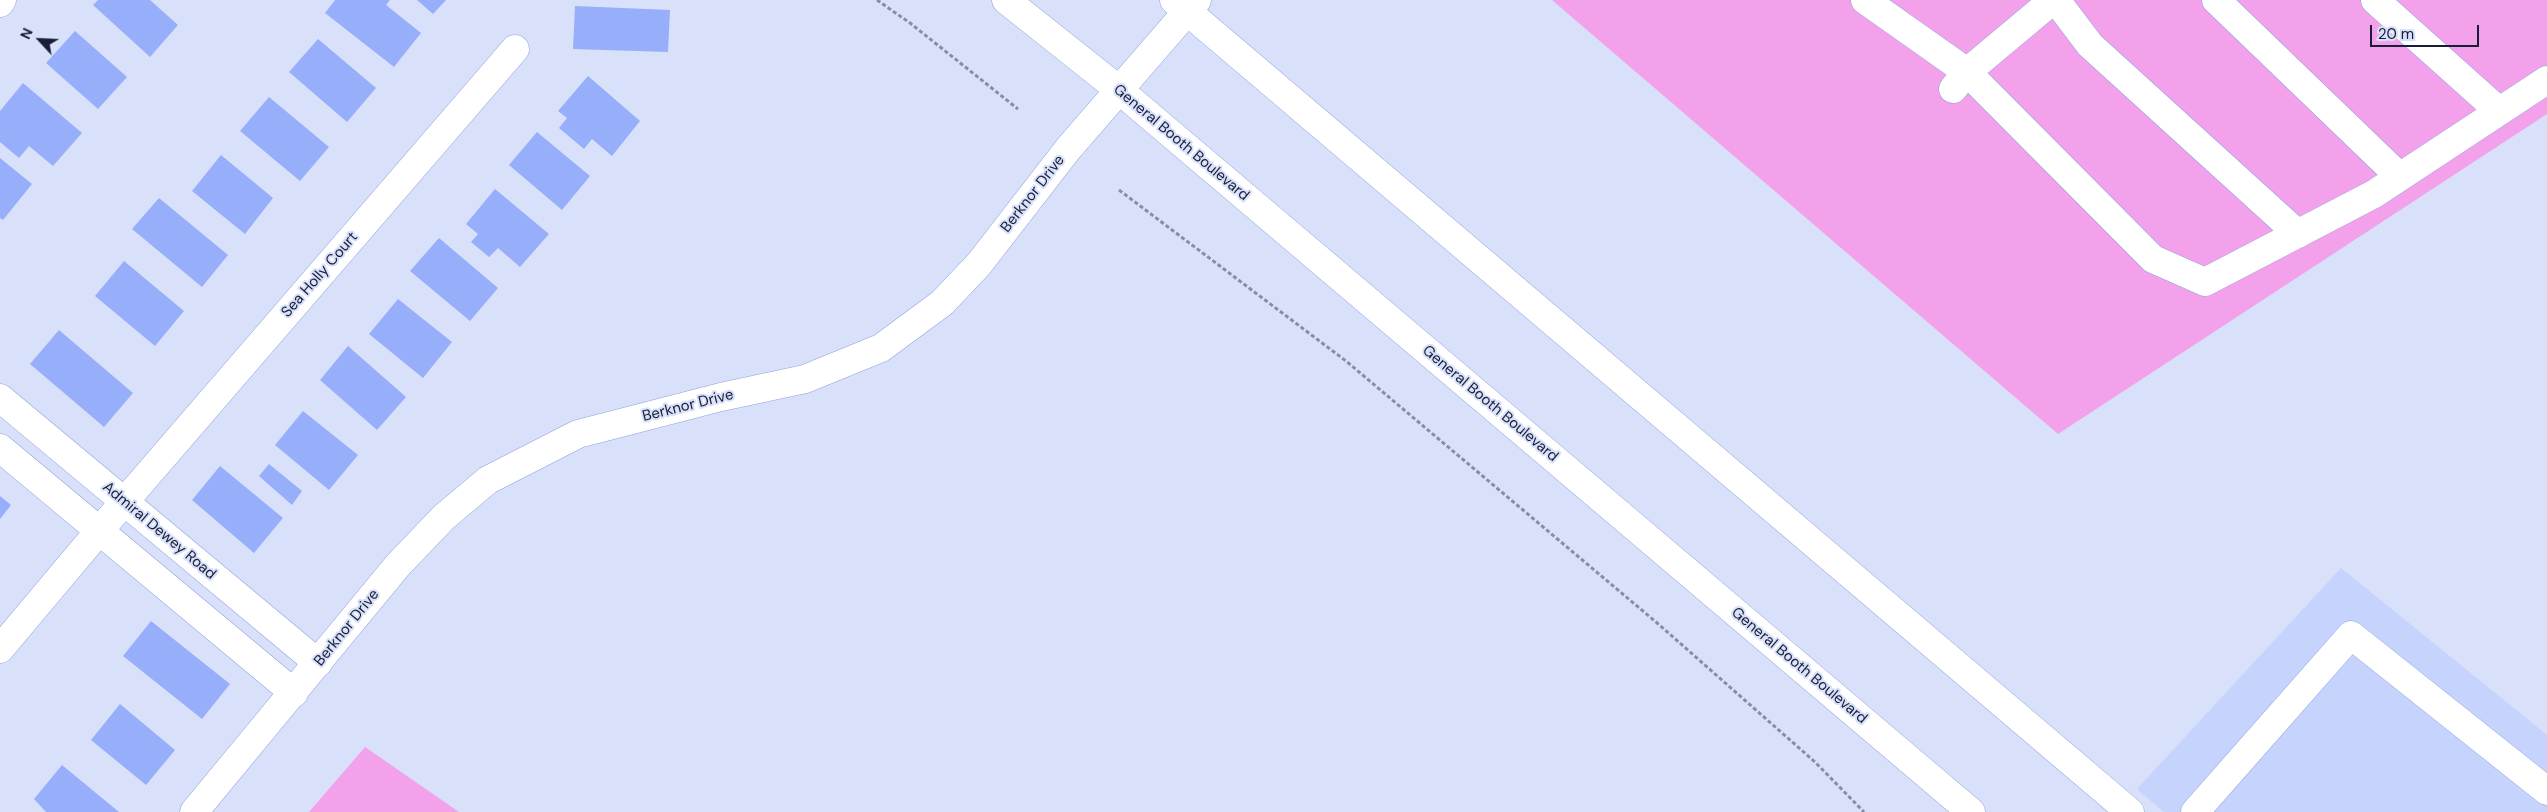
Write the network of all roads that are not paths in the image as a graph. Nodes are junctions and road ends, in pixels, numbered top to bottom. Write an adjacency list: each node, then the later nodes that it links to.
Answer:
1 (2, 0): 7 (main road)
2 (1006, 0): 12 (main road, General Booth Boulevard)
3 (1865, 0): 10 (main road)
4 (2055, 0): 10 (main road); 15 (main road)
5 (2216, 0): 14 (main road)
6 (2376, 0): 13 (main road)
7 (0, 3)
8 (1186, 4): 12 (main road, Berknor Drive); 26 (main road)
9 (515, 49): 18 (main road, Sea Holly Court)
10 (1960, 80): 15 (main road)
11 (2547, 80): 13 (main road)
12 (1118, 89): 21 (main road, Berknor Drive); 25 (main road, General Booth Boulevard)
13 (2499, 112): 14 (main road)
14 (2400, 177): 15 (main road)
15 (2298, 234)
16 (0, 398): 18 (main road, Admiral Dewey Road)
17 (0, 448): 19 (main road)
18 (124, 502): 19 (main road, Sea Holly Court); 21 (main road, Admiral Dewey Road)
19 (100, 530): 20 (main road, Sea Holly Court); 22 (main road)
20 (0, 649)
21 (318, 663): 22 (main road, Berknor Drive)
22 (294, 692): 24 (main road, Berknor Drive)
23 (2547, 790): 27 (main road)
24 (194, 812)
25 (1971, 812)
26 (2130, 812)
27 (2195, 812)

